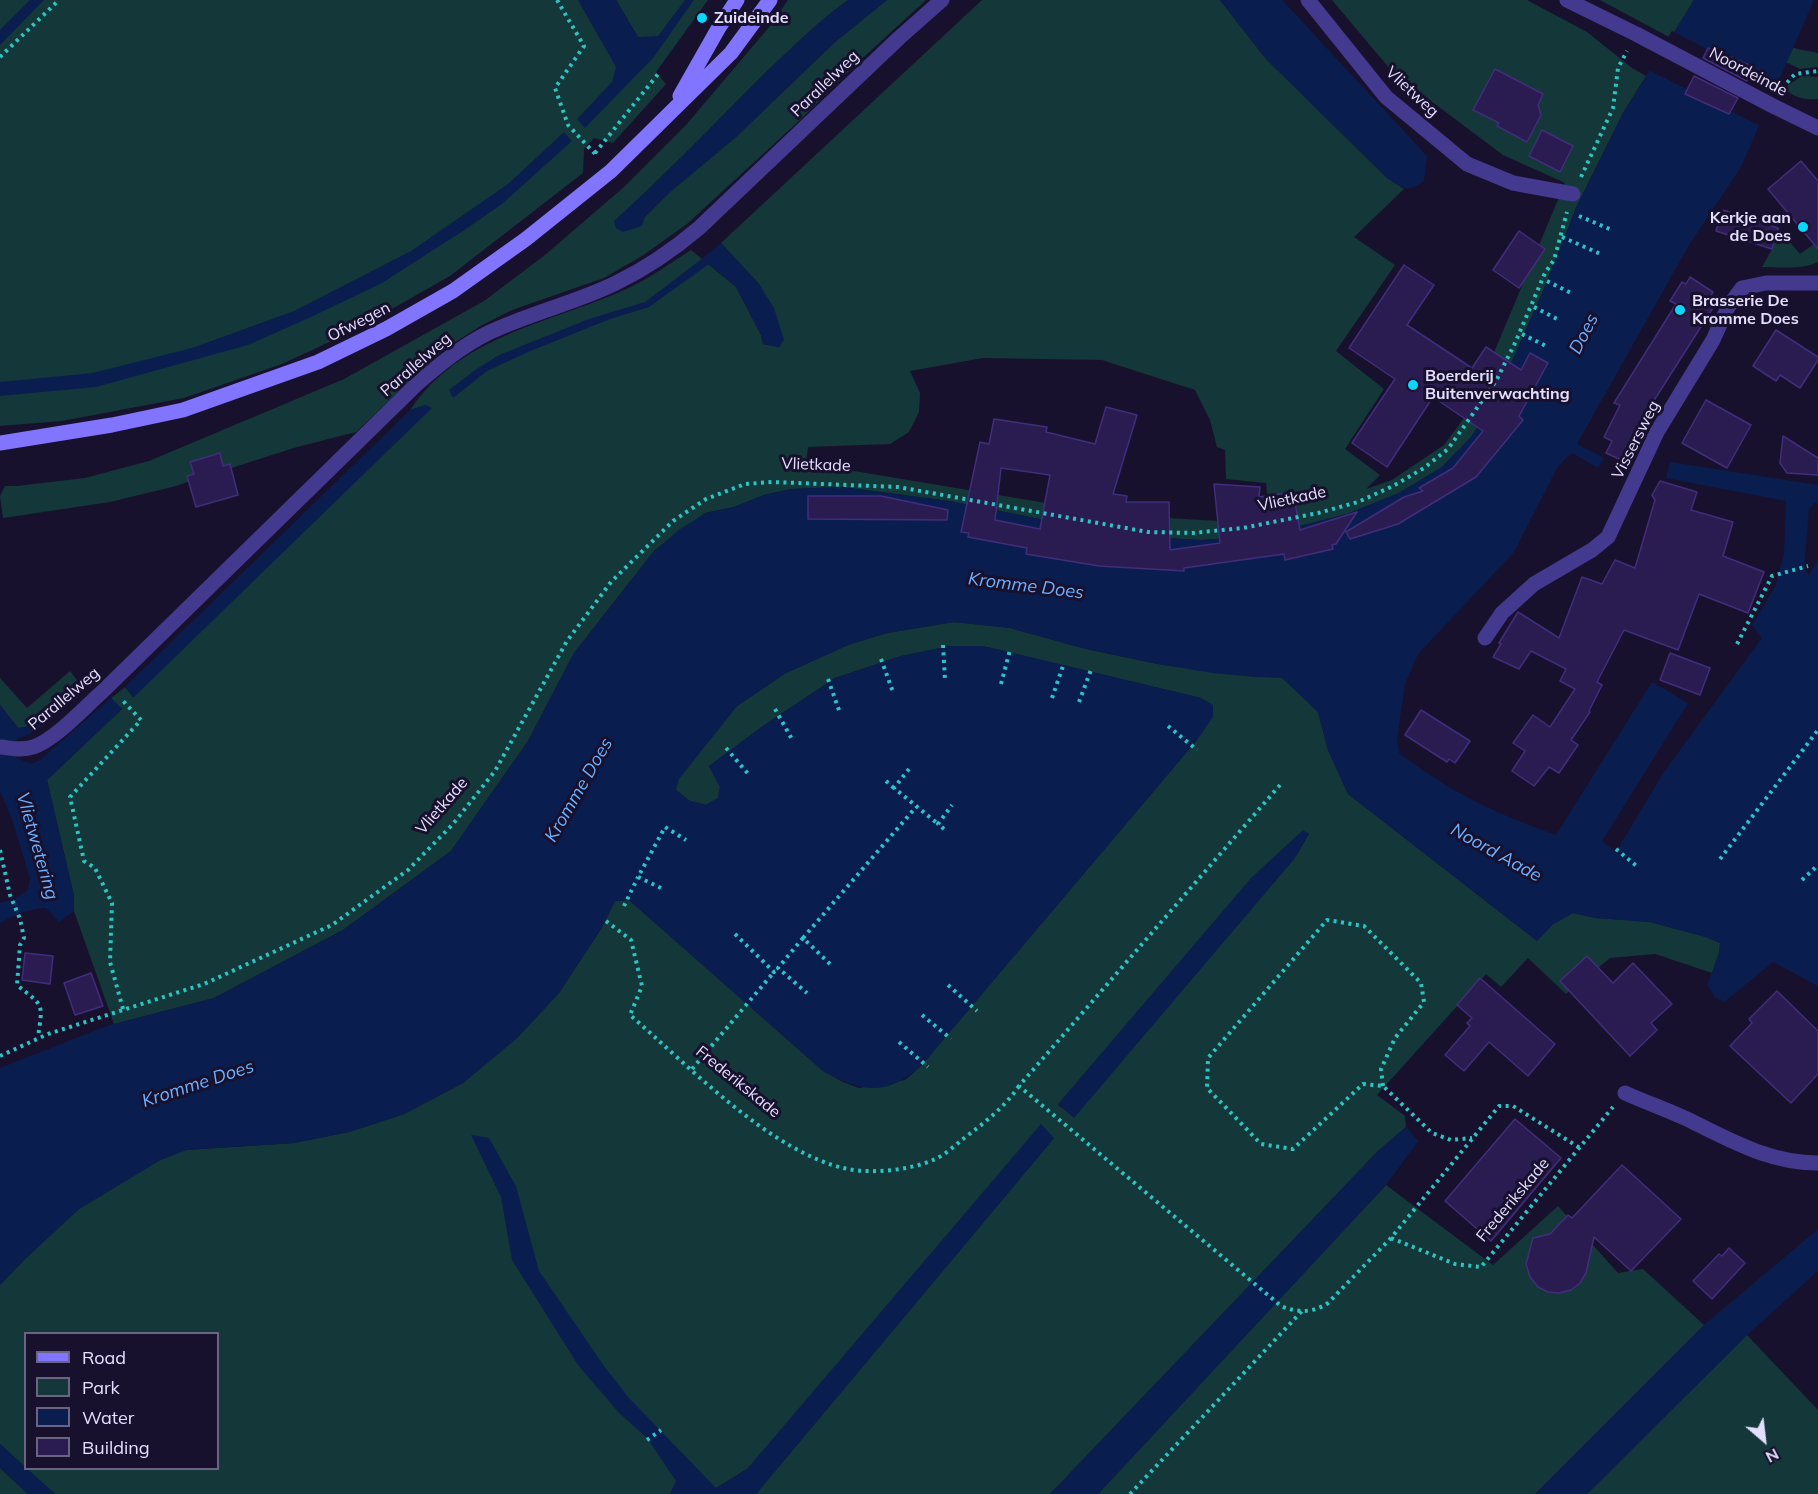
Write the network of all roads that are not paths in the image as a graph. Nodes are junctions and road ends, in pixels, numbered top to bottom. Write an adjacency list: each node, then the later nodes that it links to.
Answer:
1 (737, 0): 6 (main road, Ofwegen)
2 (770, 0): 6 (main road, Ofwegen)
3 (942, 0): 12 (street, Parallelweg)
4 (1308, 0): 8 (street, Vlietweg)
5 (1567, 0): 7 (street, Noordeinde)
6 (672, 109): 10 (main road, Ofwegen)
7 (1818, 128)
8 (1573, 194)
9 (1818, 283): 11 (street, Vissersweg)
10 (0, 442)
11 (1485, 638)
12 (0, 747)
13 (1625, 1093): 14 (street)
14 (1818, 1163)

